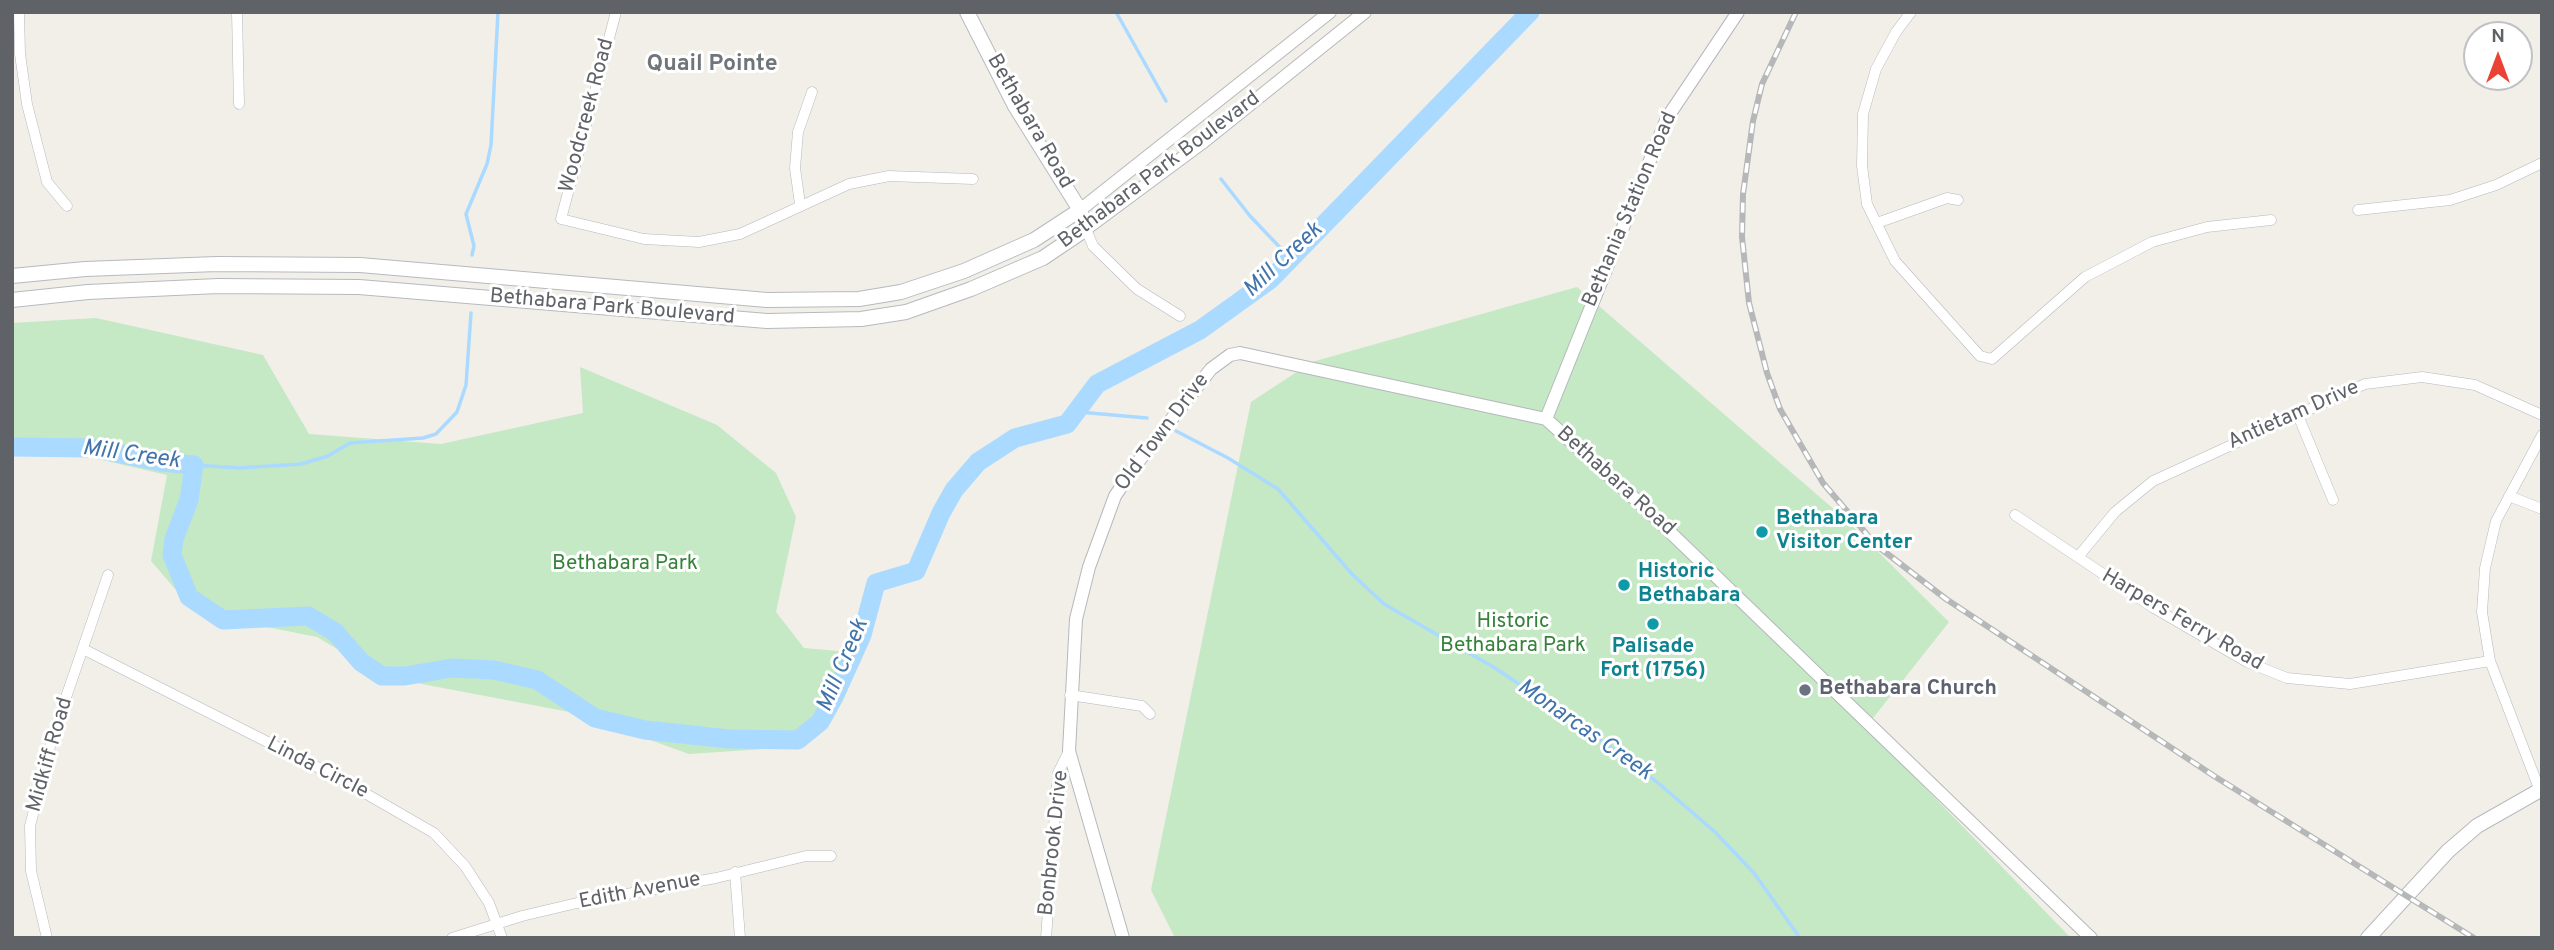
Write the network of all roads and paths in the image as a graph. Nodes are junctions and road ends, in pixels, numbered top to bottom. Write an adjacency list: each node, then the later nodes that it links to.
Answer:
1 (19, 12): 15 (street)
2 (237, 12): 10 (street)
3 (616, 12): 14 (street, Woodcreek Road)
4 (967, 12): 16 (main road, Bethabara Road)
5 (1330, 12): 16 (street, Bethabara Park Boulevard)
6 (1365, 12): 20 (street, Bethabara Park Boulevard)
7 (1738, 12): 27 (street, Bethania Station Road)
8 (1911, 12): 19 (street)
9 (812, 92): 14 (street)
10 (239, 104)
11 (2542, 163): 17 (street)
12 (973, 179): 14 (street)
13 (1958, 200): 19 (street)
14 (800, 204)
15 (67, 206)
16 (1080, 210): 20 (main road, Bethabara Road); 21 (main road, Bethabara Park Boulevard)
17 (2358, 210)
18 (2271, 220): 19 (street)
19 (1877, 223)
20 (1086, 229): 22 (main road, Bethabara Park Boulevard); 23 (street, Bethabara Road)
21 (12, 276)
22 (12, 300)
23 (1180, 316)
24 (1240, 353): 27 (street, Bethabara Road); 37 (street, Old Town Drive)
25 (2297, 413): 26 (street, Antietam Drive); 30 (street); 33 (street, Antietam Drive)
26 (2542, 415)
27 (1546, 419): 50 (street, Bethabara Road)
28 (2542, 435): 29 (street)
29 (2509, 496): 31 (street); 36 (street)
30 (2333, 500)
31 (2542, 509)
32 (2015, 514): 33 (street, Harpers Ferry Road)
33 (2078, 557): 36 (street, Harpers Ferry Road)
34 (108, 575): 35 (street, Midkiff Road)
35 (85, 650): 43 (street, Linda Circle); 44 (street, Midkiff Road)
36 (2490, 661): 40 (street)
37 (1070, 695): 38 (street); 39 (street, Old Town Drive)
38 (1150, 714)
39 (1069, 751): 48 (street, Bonbrook Drive); 49 (street, Old Town Drive)
40 (2541, 790): 51 (main road)
41 (831, 856): 42 (street, Edith Avenue)
42 (735, 872): 43 (street, Edith Avenue); 47 (street)
43 (498, 923): 45 (street, Edith Avenue); 46 (street, Linda Circle)
44 (47, 938)
45 (452, 938)
46 (502, 938)
47 (740, 938)
48 (1046, 938)
49 (1124, 938)
50 (2091, 938)
51 (2368, 938)

